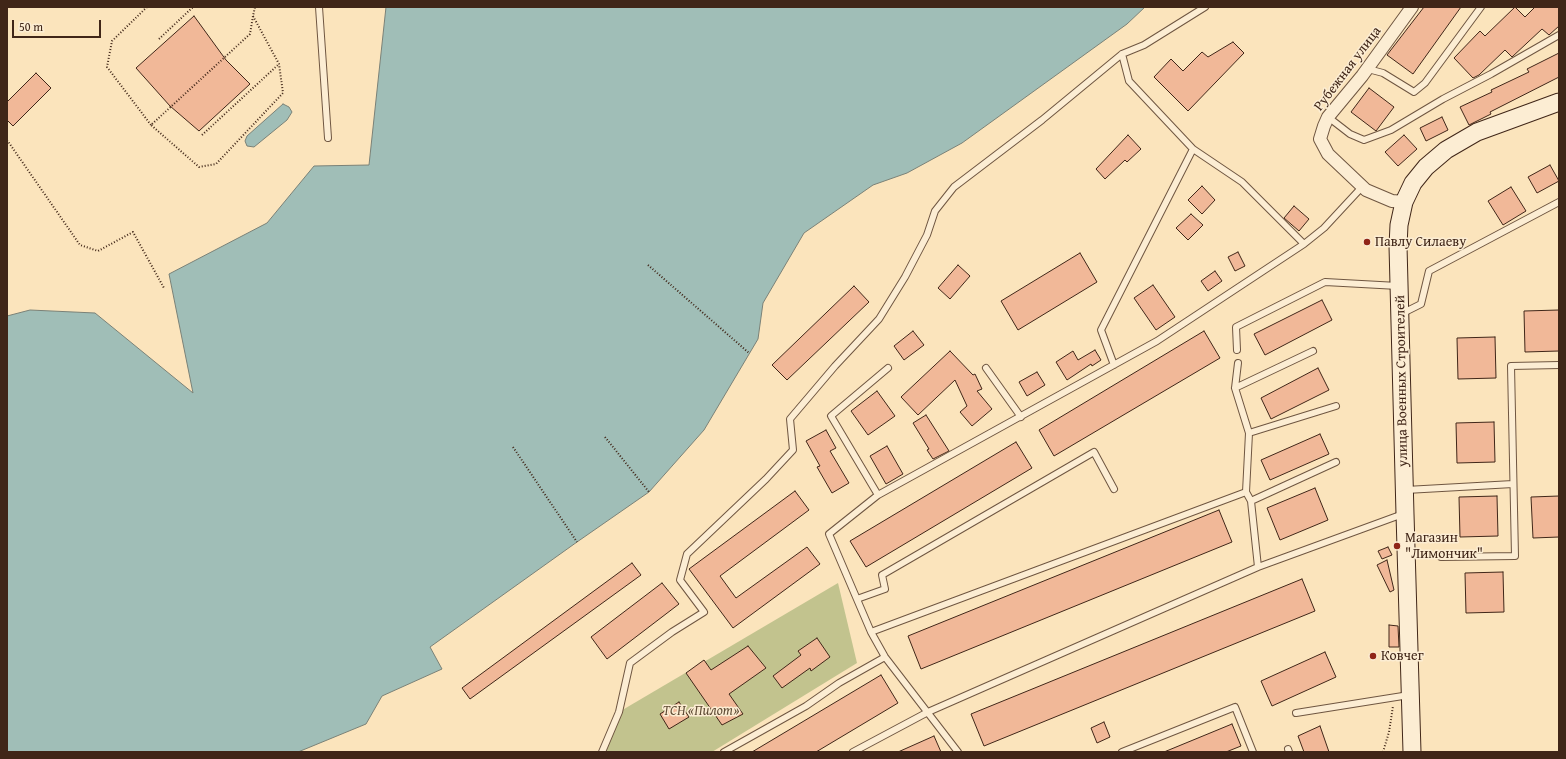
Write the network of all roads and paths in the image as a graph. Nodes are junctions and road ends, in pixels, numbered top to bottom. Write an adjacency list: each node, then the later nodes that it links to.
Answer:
1 (147, 7): 16 (path)
2 (193, 7): 10 (path)
3 (255, 7): 8 (path)
4 (319, 7): 18 (lane)
5 (1205, 7): 11 (lane)
6 (1412, 7): 13 (street, Рубежная улица)
7 (1481, 7): 13 (lane)
8 (253, 16): 12 (path); 16 (path)
9 (1559, 35): 15 (lane)
10 (159, 39)
11 (1122, 54): 20 (lane); 61 (lane)
12 (279, 64): 16 (path); 17 (path)
13 (1368, 69): 15 (street, Рубежная улица)
14 (1559, 102): 22 (main road, улица Военных Строителей)
15 (1328, 117): 21 (street, Рубежная улица)
16 (151, 125)
17 (202, 135)
18 (328, 138)
19 (7, 140): 27 (path)
20 (1193, 150): 24 (lane); 33 (lane)
21 (1362, 187): 22 (street, Рубежная улица); 24 (lane)
22 (1404, 202): 26 (main road, улица Военных Строителей)
23 (1559, 202): 28 (lane)
24 (1304, 244): 33 (lane)
25 (648, 265): 31 (path)
26 (1399, 286): 28 (main road, улица Военных Строителей); 29 (lane)
27 (164, 288)
28 (1400, 314): 46 (main road, улица Военных Строителей)
29 (1237, 350)
30 (1313, 351): 37 (lane)
31 (749, 354)
32 (1238, 363): 37 (lane)
33 (1114, 365): 39 (lane)
34 (1559, 365): 44 (lane)
35 (888, 368): 49 (lane)
36 (986, 368): 39 (lane)
37 (1235, 388): 40 (lane)
38 (1336, 406): 40 (lane)
39 (1021, 417): 49 (lane)
40 (1249, 433): 48 (lane)
41 (605, 436): 47 (path)
42 (513, 447): 52 (path)
43 (1336, 462): 50 (lane)
44 (1513, 484): 46 (lane); 53 (lane)
45 (1114, 489): 55 (lane)
46 (1404, 490): 51 (main road, улица Военных Строителей)
47 (649, 492)
48 (1246, 492): 50 (lane); 56 (lane)
49 (878, 496): 55 (lane)
50 (1251, 501): 54 (lane)
51 (1405, 514): 54 (lane); 58 (main road, улица Военных Строителей)
52 (577, 542)
53 (1442, 557)
54 (1258, 567): 59 (lane)
55 (857, 599): 56 (lane)
56 (871, 632): 57 (lane)
57 (885, 657): 59 (lane); 62 (lane)
58 (1403, 696): 60 (lane); 67 (path); 68 (main road, улица Военных Строителей)
59 (928, 712): 63 (lane); 64 (lane)
60 (1296, 713)
61 (602, 752)
62 (724, 752)
63 (854, 752)
64 (958, 752)
65 (1122, 752): 66 (lane)
66 (1253, 752)
67 (1383, 752)
68 (1412, 752)

